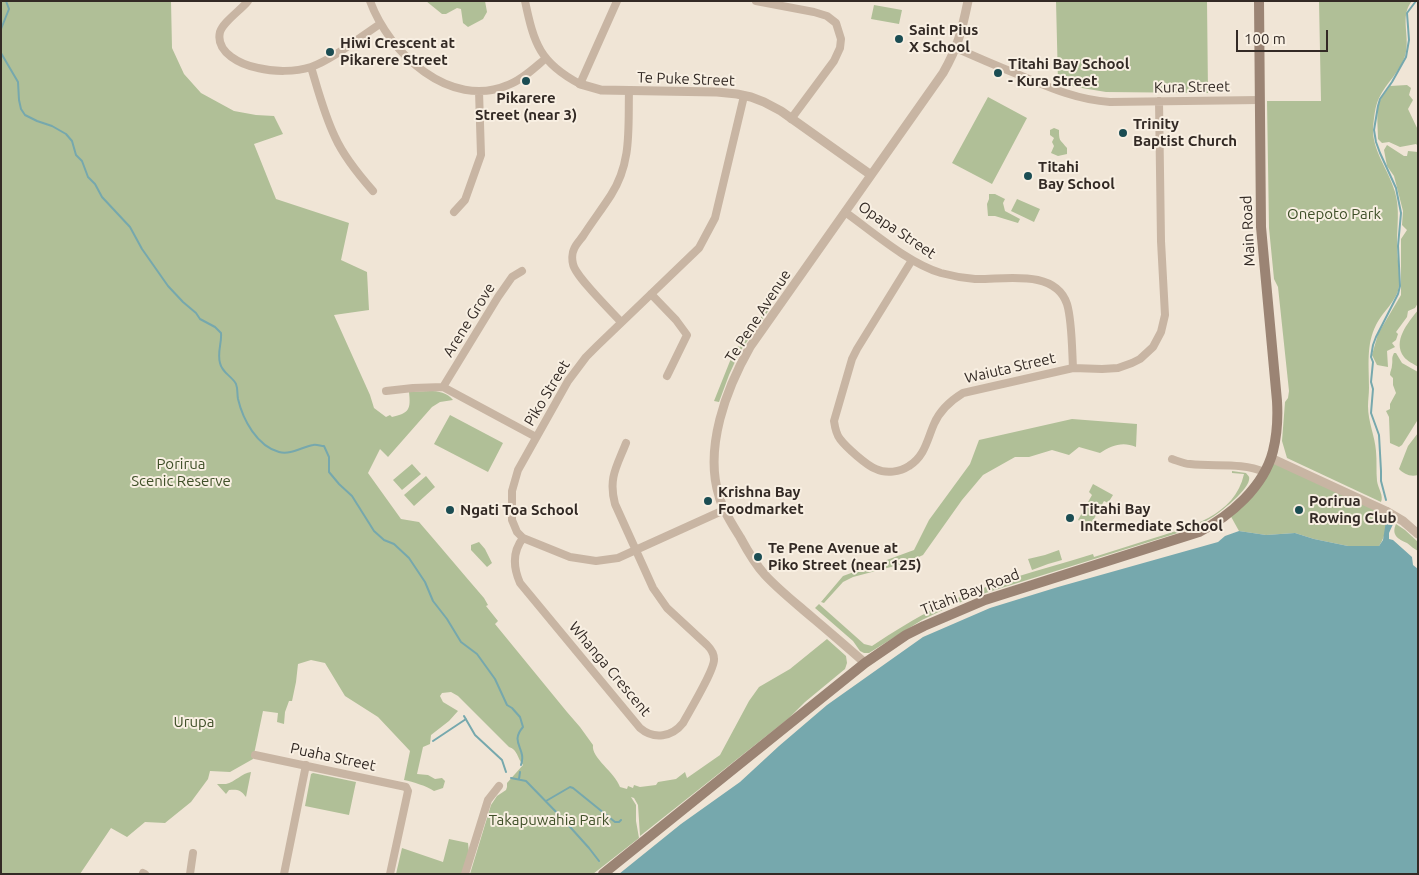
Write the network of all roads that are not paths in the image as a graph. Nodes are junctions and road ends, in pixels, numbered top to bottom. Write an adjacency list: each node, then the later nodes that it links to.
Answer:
1 (248, 1): 11 (street)
2 (370, 1): 8 (street)
3 (525, 1): 10 (street)
4 (617, 1): 12 (street)
5 (756, 1): 18 (street)
6 (968, 1): 9 (street, Te Pene Avenue)
7 (1259, 1): 16 (main road, Main Road)
8 (380, 24): 11 (street); 13 (street)
9 (956, 48): 17 (street, Kura Street); 19 (street, Te Pene Avenue)
10 (545, 59): 12 (street, Te Puke Street); 13 (street)
11 (311, 67): 20 (street)
12 (580, 84): 14 (street, Te Puke Street)
13 (479, 91): 21 (street)
14 (629, 91): 15 (street, Te Puke Street); 26 (street)
15 (744, 96): 18 (street, Te Puke Street); 25 (street, Piko Street)
16 (1259, 100): 17 (street, Kura Street); 33 (main road, Main Road)
17 (1159, 101): 27 (street, Waiuta Street)
18 (792, 119): 19 (street, Te Puke Street)
19 (871, 175): 22 (street, Te Pene Avenue)
20 (373, 191)
21 (454, 212)
22 (845, 212): 23 (street, Opapa Street); 36 (street, Te Pene Avenue)
23 (912, 260): 27 (street, Opapa Street); 27 (street, Waiuta Street)
24 (522, 271): 29 (street, Arene Grove)
25 (651, 294): 26 (street, Piko Street); 28 (street)
26 (621, 322): 31 (street, Piko Street)
27 (1073, 368)
28 (667, 376)
29 (444, 387): 30 (street); 31 (street)
30 (386, 390)
31 (536, 437): 38 (street, Piko Street)
32 (626, 442): 39 (street)
33 (1271, 458): 35 (main road, Titahi Bay Road); 37 (street)
34 (1172, 460): 35 (street)
35 (1264, 472): 40 (main road, Titahi Bay Road)
36 (724, 510): 39 (street); 40 (street, Te Pene Avenue)
37 (1418, 534)
38 (523, 538): 39 (street); 39 (street, Whanga Crescent)
39 (636, 550)
40 (865, 663): 49 (main road, Titahi Bay Road)
41 (255, 755): 42 (street, Puaha Street)
42 (306, 765): 46 (street); 47 (street, Puaha Street)
43 (499, 786): 48 (street)
44 (193, 853): 45 (street)
45 (190, 874)
46 (284, 874)
47 (390, 874)
48 (465, 874)
49 (603, 874)

